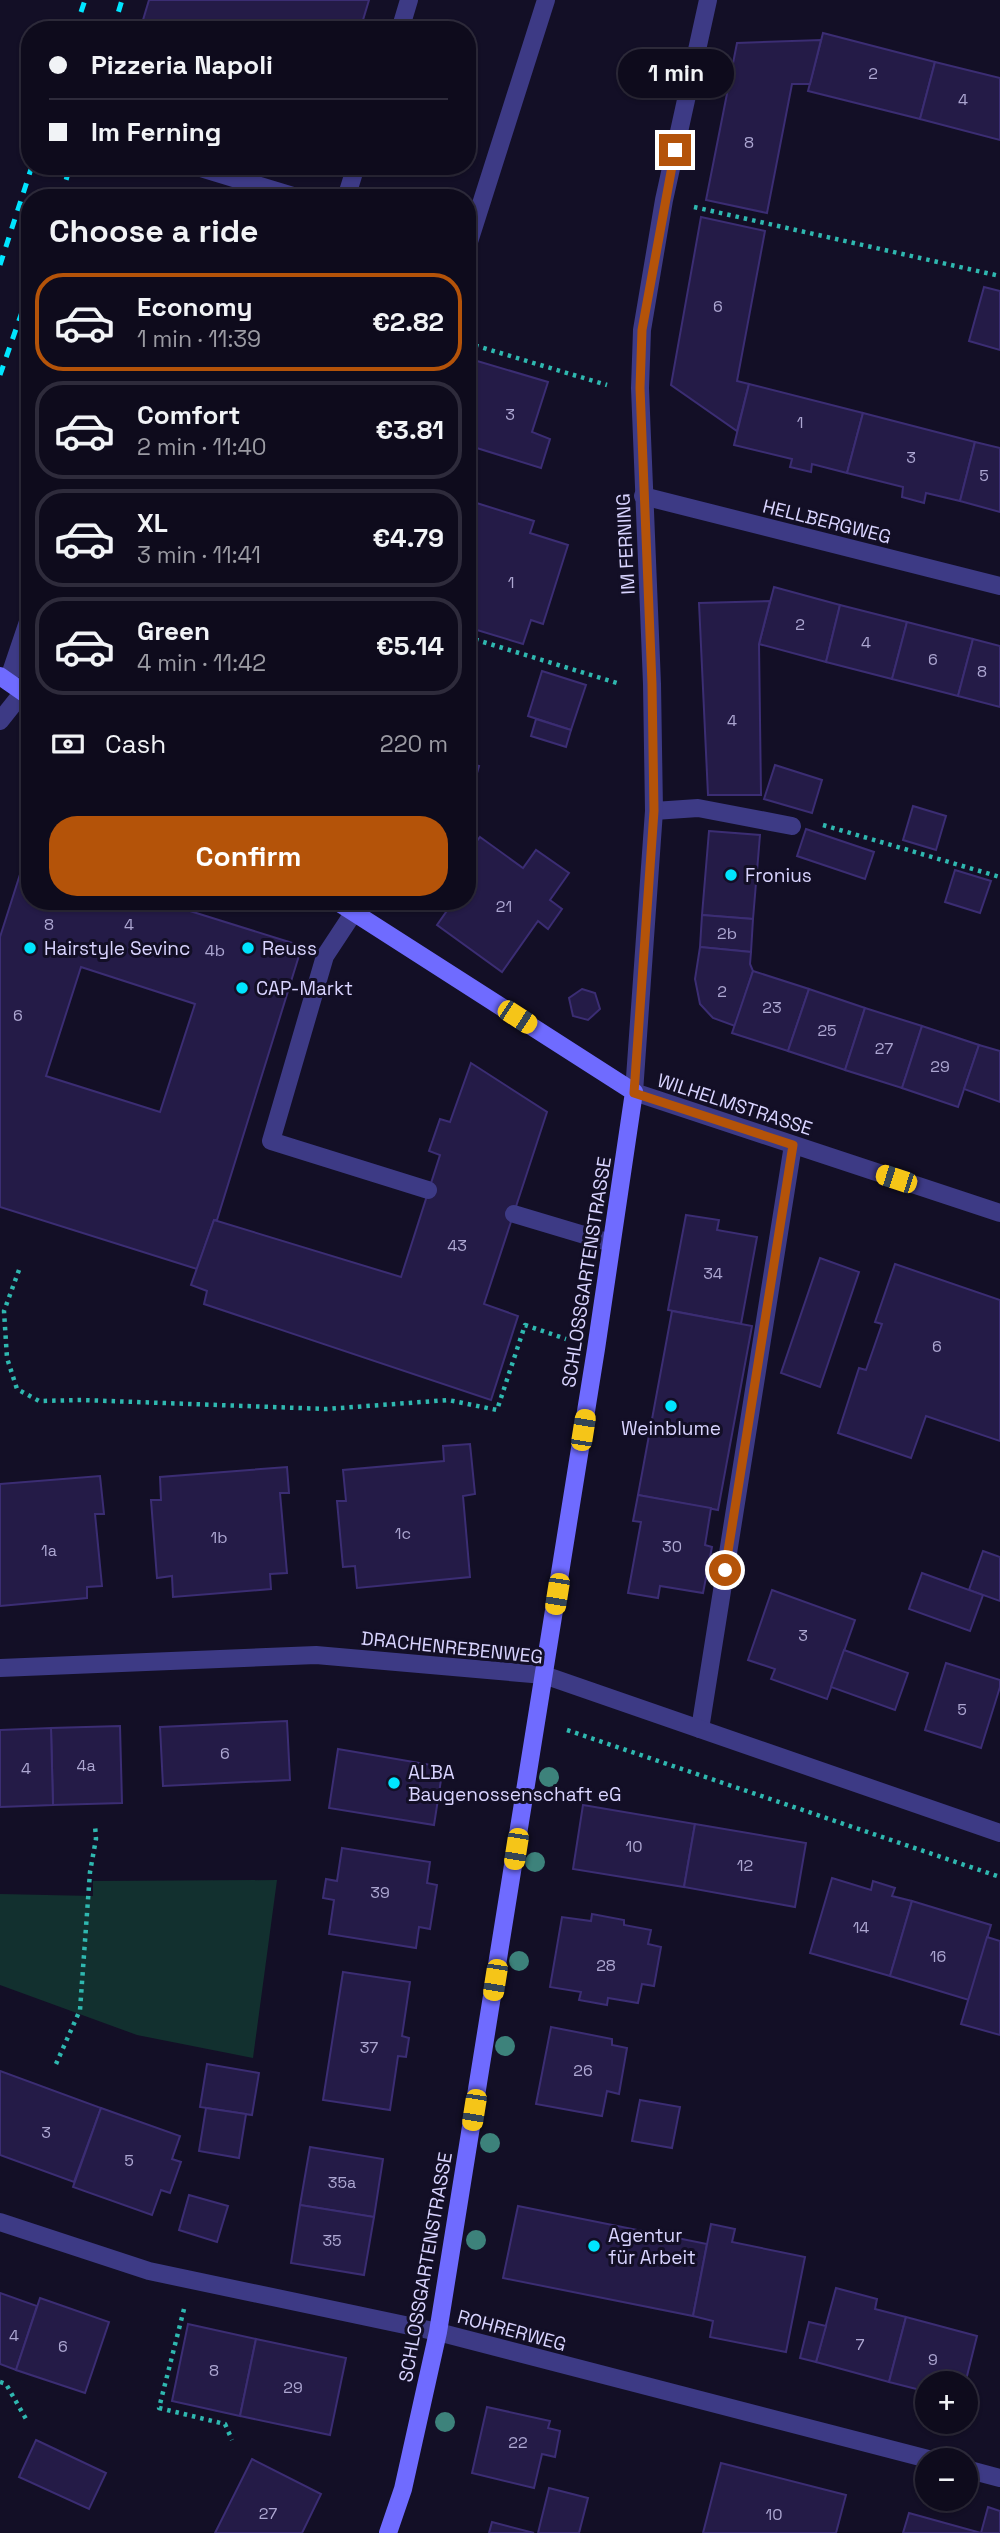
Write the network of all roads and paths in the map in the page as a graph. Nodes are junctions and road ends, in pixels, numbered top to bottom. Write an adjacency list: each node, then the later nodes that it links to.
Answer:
1 (409, 0): 4 (street)
2 (546, 0): 8 (street)
3 (708, 0): 7 (street, IM FERNING)
4 (403, 21)
5 (224, 175): 6 (street)
6 (270, 189)
7 (664, 200): 9 (path); 11 (street, IM FERNING)
8 (476, 220)
9 (1000, 276)
10 (476, 346): 11 (path)
11 (640, 388): 12 (street, IM FERNING)
12 (643, 496): 13 (street, HELLBERGWEG); 16 (street, IM FERNING)
13 (1000, 586)
14 (476, 640): 16 (path)
15 (21, 658): 17 (street)
16 (652, 684): 19 (street, IM FERNING)
17 (15, 686): 18 (street)
18 (0, 721)
19 (654, 811): 20 (street); 24 (street, IM FERNING)
20 (792, 826): 21 (path)
21 (1000, 877)
22 (351, 910): 23 (street, WILHELMSTRASSE)
23 (354, 912): 24 (street, WILHELMSTRASSE); 26 (street)
24 (634, 1093): 25 (street, WILHELMSTRASSE); 29 (street, SCHLOSSGARTENSTRASSE)
25 (793, 1145): 27 (street, WILHELMSTRASSE); 35 (street)
26 (428, 1190)
27 (1000, 1213)
28 (514, 1214): 29 (street)
29 (611, 1243): 31 (street, SCHLOSSGARTENSTRASSE)
30 (19, 1270): 31 (path)
31 (596, 1349): 33 (street, SCHLOSSGARTENSTRASSE)
32 (0, 1668): 33 (street, DRACHENREBENWEG)
33 (544, 1675): 34 (street, SCHLOSSGARTENSTRASSE); 35 (street, DRACHENREBENWEG)
34 (536, 1719): 38 (path); 42 (street, SCHLOSSGARTENSTRASSE)
35 (700, 1729): 37 (street, DRACHENREBENWEG)
36 (95, 1825): 39 (path)
37 (1000, 1833)
38 (1000, 1878)
39 (56, 2064)
40 (0, 2222): 41 (street, ROHRERWEG)
41 (191, 2280): 42 (street, ROHRERWEG); 45 (path)
42 (438, 2332): 46 (street, ROHRERWEG); 49 (street, SCHLOSSGARTENSTRASSE)
43 (0, 2382): 44 (path)
44 (26, 2419)
45 (232, 2440)
46 (915, 2456)
47 (978, 2472): 48 (street)
48 (1000, 2478)
49 (388, 2533)

